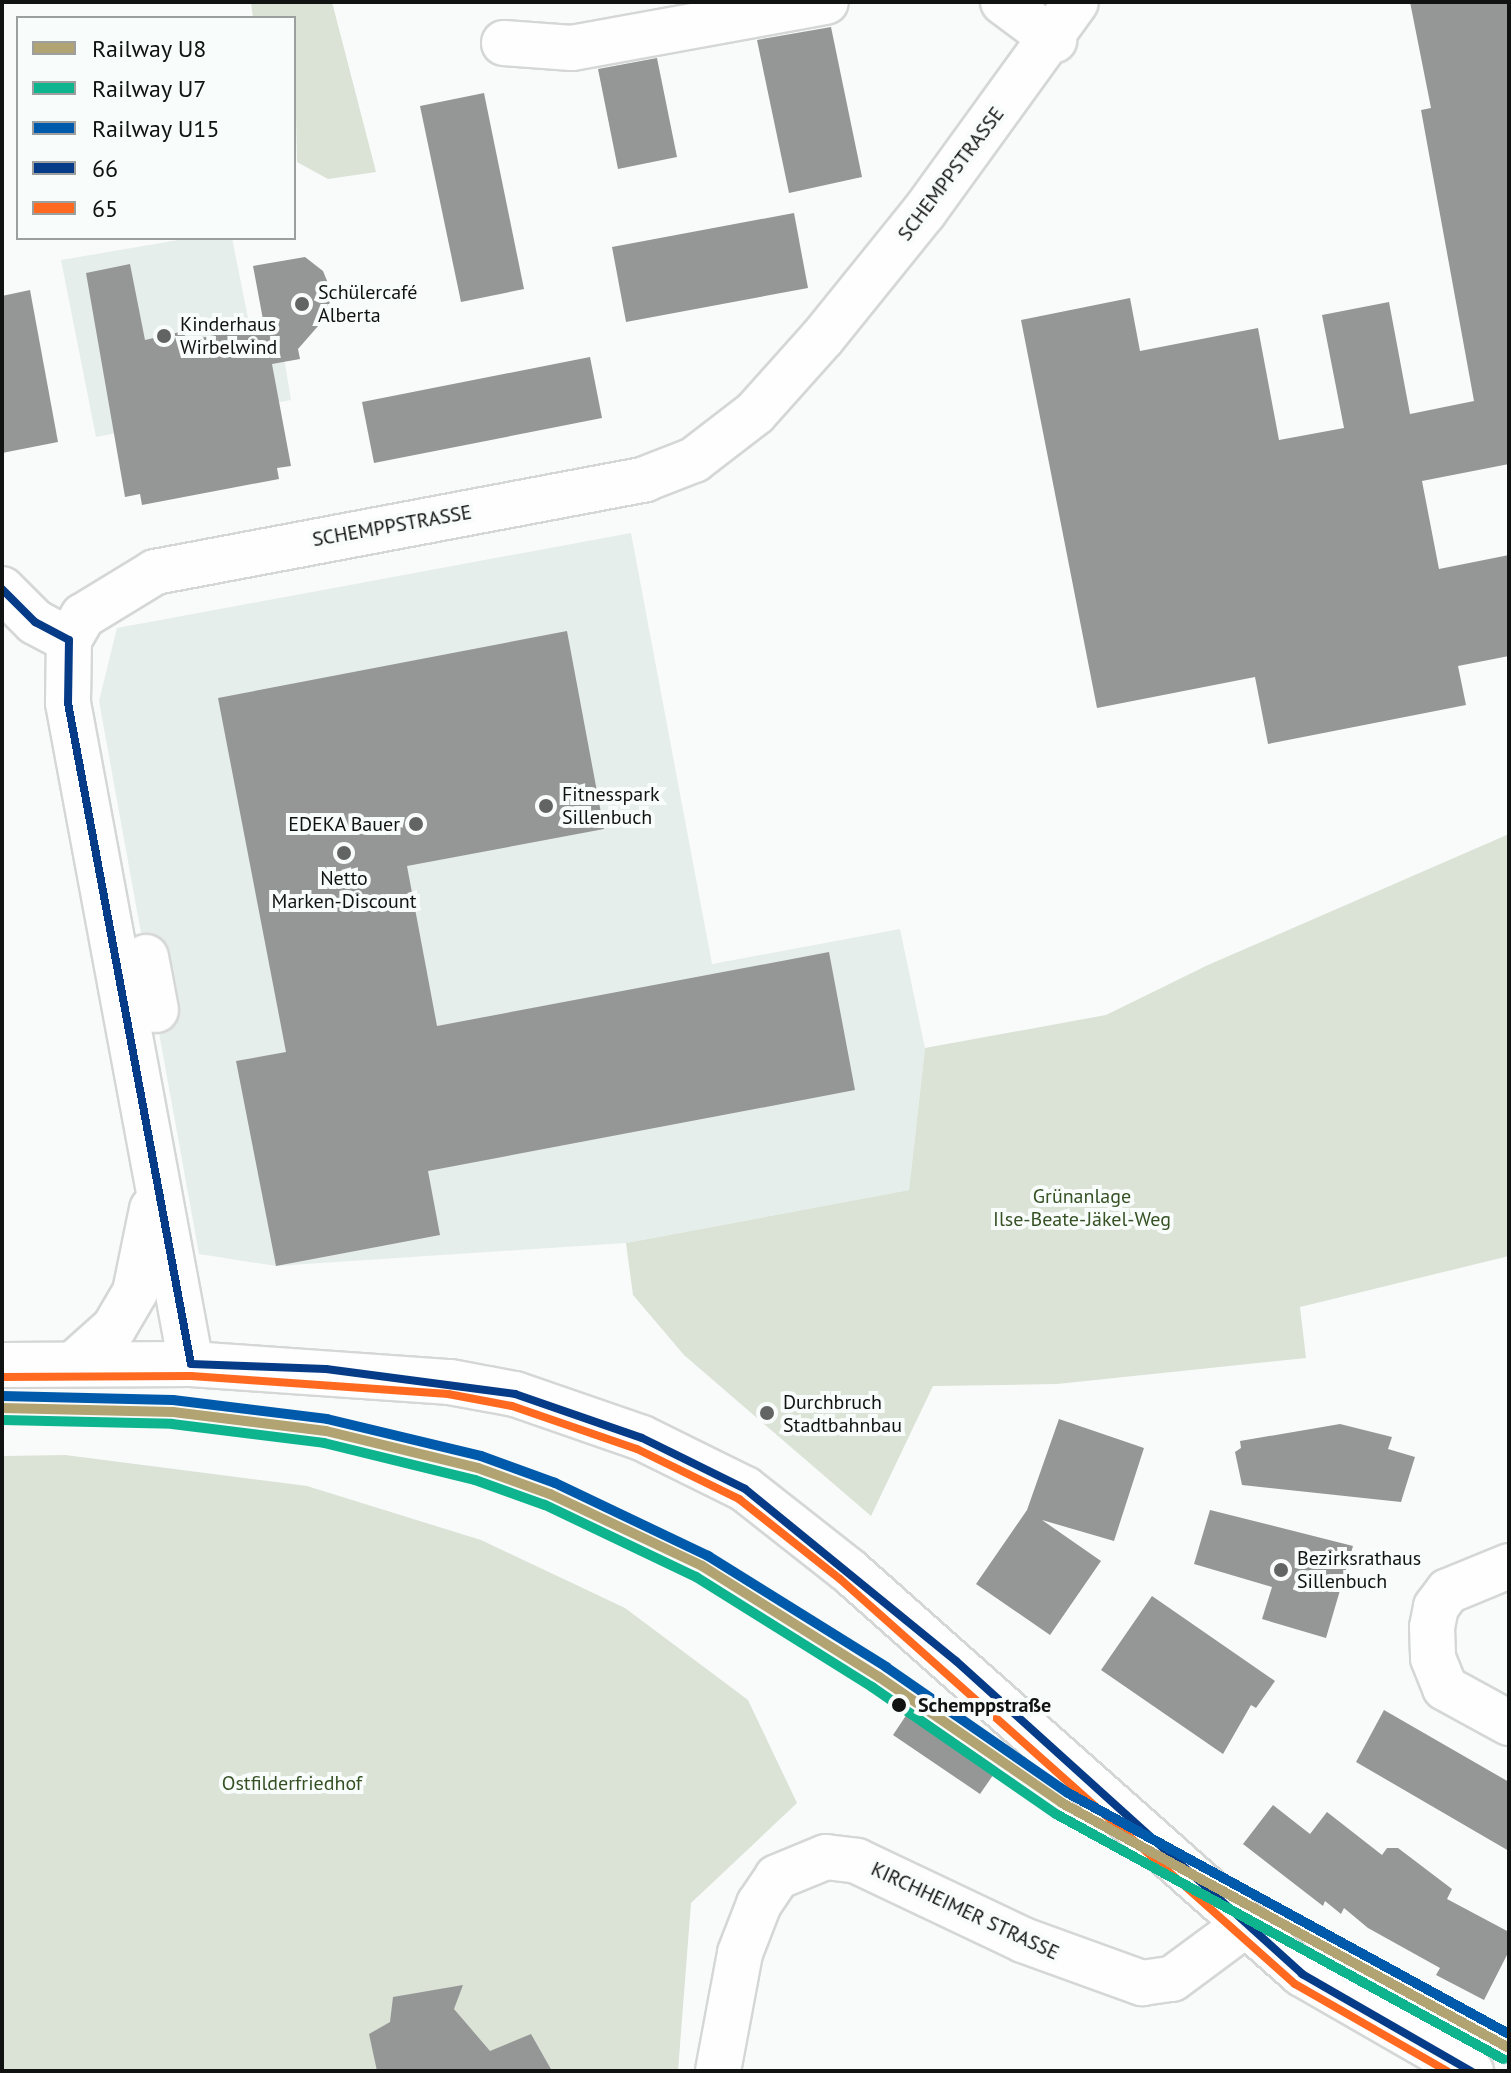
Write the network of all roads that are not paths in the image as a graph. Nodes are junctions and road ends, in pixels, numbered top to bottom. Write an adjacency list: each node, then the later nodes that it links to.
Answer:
1 (826, 2): 5 (street)
2 (1003, 2): 4 (street)
3 (1076, 2): 4 (street, SCHEMPPSTRASSE)
4 (1054, 40): 7 (street, SCHEMPPSTRASSE)
5 (504, 43)
6 (2, 589): 7 (street)
7 (69, 640): 12 (street)
8 (88, 946): 10 (street)
9 (146, 957): 11 (street)
10 (98, 999)
11 (156, 1010)
12 (156, 1187): 13 (street); 14 (street)
13 (76, 1362): 14 (street); 15 (street)
14 (191, 1364): 18 (street)
15 (2, 1365)
16 (1509, 1566): 17 (street)
17 (1509, 1723)
18 (1245, 1925): 19 (street, KIRCHHEIMER STRASSE); 20 (street)
19 (718, 2071)
20 (1471, 2071)

